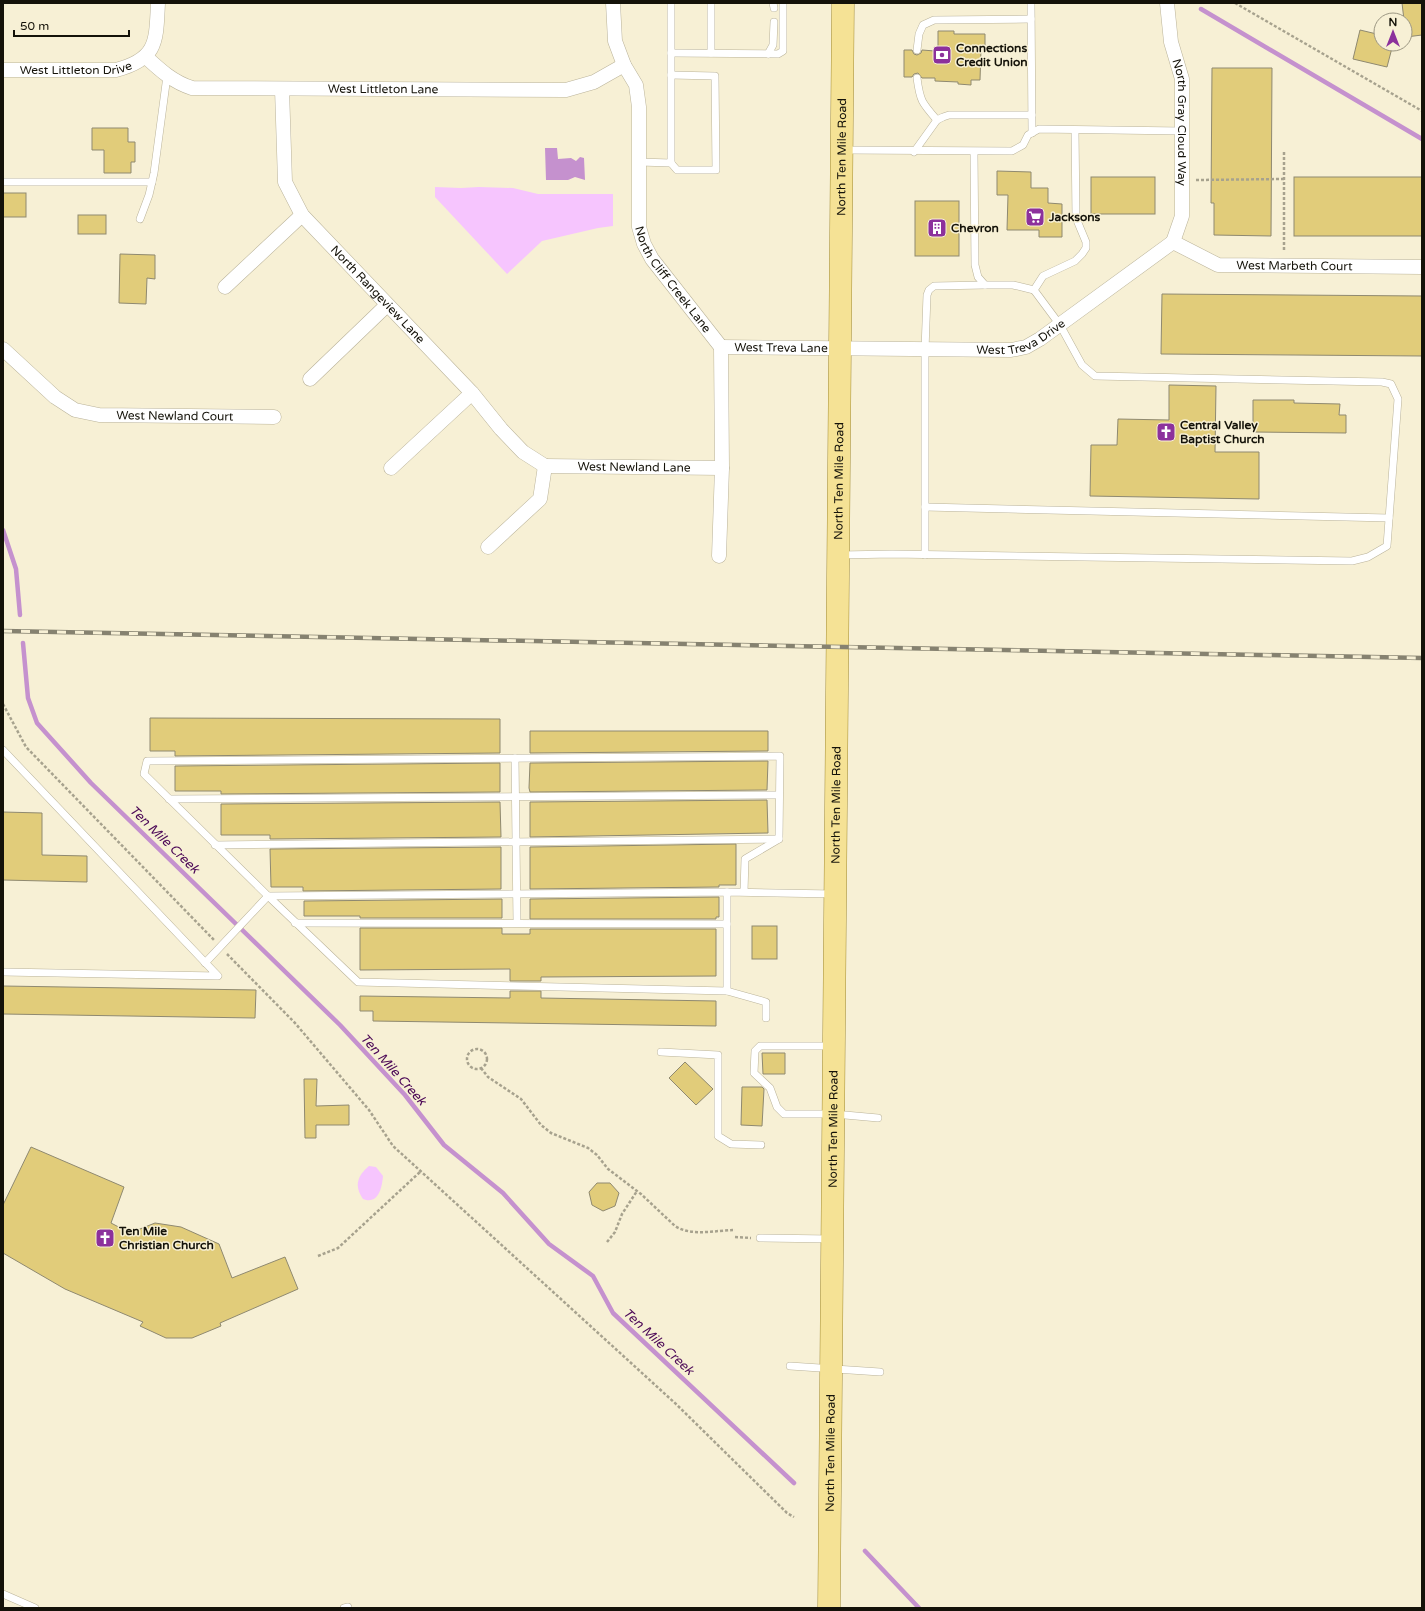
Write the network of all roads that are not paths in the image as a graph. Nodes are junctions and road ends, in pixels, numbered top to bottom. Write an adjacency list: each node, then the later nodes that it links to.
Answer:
1 (158, 3): 15 (street)
2 (613, 3): 16 (street, North Cliff Creek Lane)
3 (671, 3): 12 (lane)
4 (711, 3): 13 (lane)
5 (783, 3): 14 (lane)
6 (843, 3): 27 (main road, North Ten Mile Road)
7 (1031, 3): 9 (lane)
8 (1167, 3): 25 (street, North Gray Cloud Way)
9 (1031, 19): 11 (lane); 22 (lane)
10 (774, 22): 14 (lane)
11 (917, 50)
12 (671, 53): 13 (lane); 18 (lane)
13 (711, 53): 14 (lane)
14 (768, 54)
15 (146, 57): 17 (street, West Littleton Drive); 19 (street, West Littleton Lane)
16 (624, 65): 21 (street, West Littleton Lane); 30 (street, North Cliff Creek Lane)
17 (3, 70)
18 (671, 75): 31 (lane); 31 (lane)
19 (167, 76): 21 (street, West Littleton Lane); 33 (lane)
20 (917, 78): 23 (lane)
21 (282, 89): 34 (street, North Rangeview Lane)
22 (1032, 115): 23 (lane); 26 (lane)
23 (937, 120): 28 (lane)
24 (1075, 130): 25 (lane); 26 (lane); 40 (lane)
25 (1182, 131): 36 (street, North Gray Cloud Way)
26 (1032, 133): 29 (lane)
27 (842, 150): 28 (lane); 45 (main road, North Ten Mile Road)
28 (914, 152): 29 (lane)
29 (974, 152): 38 (lane)
30 (639, 162): 31 (lane); 43 (street, North Cliff Creek Lane)
31 (670, 163)
32 (3, 182): 33 (lane)
33 (152, 182): 35 (lane)
34 (302, 215): 39 (street); 41 (street, North Rangeview Lane)
35 (140, 219)
36 (1173, 242): 37 (street, West Marbeth Court); 42 (street, West Treva Drive)
37 (1422, 267)
38 (985, 285): 40 (lane); 46 (lane)
39 (225, 287)
40 (1034, 290): 42 (lane)
41 (387, 306): 47 (street); 48 (street, North Rangeview Lane)
42 (1060, 325): 46 (street, West Treva Drive); 54 (lane)
43 (721, 347): 45 (street, West Treva Lane); 52 (street)
44 (3, 349): 49 (street, West Newland Court)
45 (840, 350): 46 (street, West Treva Drive); 56 (main road, North Ten Mile Road)
46 (925, 350): 53 (lane)
47 (310, 379)
48 (472, 393): 50 (street, North Rangeview Lane); 51 (street)
49 (274, 417)
50 (545, 466): 52 (street, West Newland Lane); 55 (street)
51 (391, 468)
52 (722, 468): 58 (street)
53 (925, 507): 54 (lane); 57 (lane)
54 (1389, 518): 57 (lane)
55 (488, 547)
56 (839, 555): 57 (lane); 70 (main road, North Ten Mile Road)
57 (925, 555)
58 (719, 556)
59 (3, 750): 75 (lane)
60 (515, 758): 61 (lane); 62 (lane); 63 (lane)
61 (779, 795): 62 (lane); 64 (lane)
62 (516, 796): 63 (lane); 65 (lane)
63 (169, 799): 66 (lane)
64 (779, 839): 65 (lane); 68 (lane)
65 (516, 842): 66 (lane); 69 (lane)
66 (215, 845): 71 (lane)
67 (727, 892): 68 (lane); 69 (lane); 74 (lane)
68 (744, 892): 70 (lane)
69 (517, 893): 71 (lane); 73 (lane)
70 (836, 894): 79 (main road, North Ten Mile Road)
71 (268, 896): 72 (lane); 75 (lane)
72 (295, 922): 73 (lane); 77 (lane)
73 (517, 923): 74 (lane)
74 (727, 924): 77 (lane)
75 (205, 963): 76 (lane)
76 (3, 972)
77 (727, 991): 78 (lane)
78 (766, 1018)
79 (835, 1046): 81 (main road, North Ten Mile Road); 81 (lane)
80 (661, 1052): 83 (lane)
81 (834, 1114): 82 (lane); 85 (main road, North Ten Mile Road)
82 (878, 1118)
83 (761, 1145)
84 (760, 1238): 85 (lane)
85 (833, 1240): 87 (main road, North Ten Mile Road)
86 (790, 1366): 87 (lane)
87 (832, 1369): 88 (lane); 91 (main road, North Ten Mile Road)
88 (880, 1372)
89 (3, 1594): 90 (lane)
90 (35, 1608)
91 (830, 1608)

